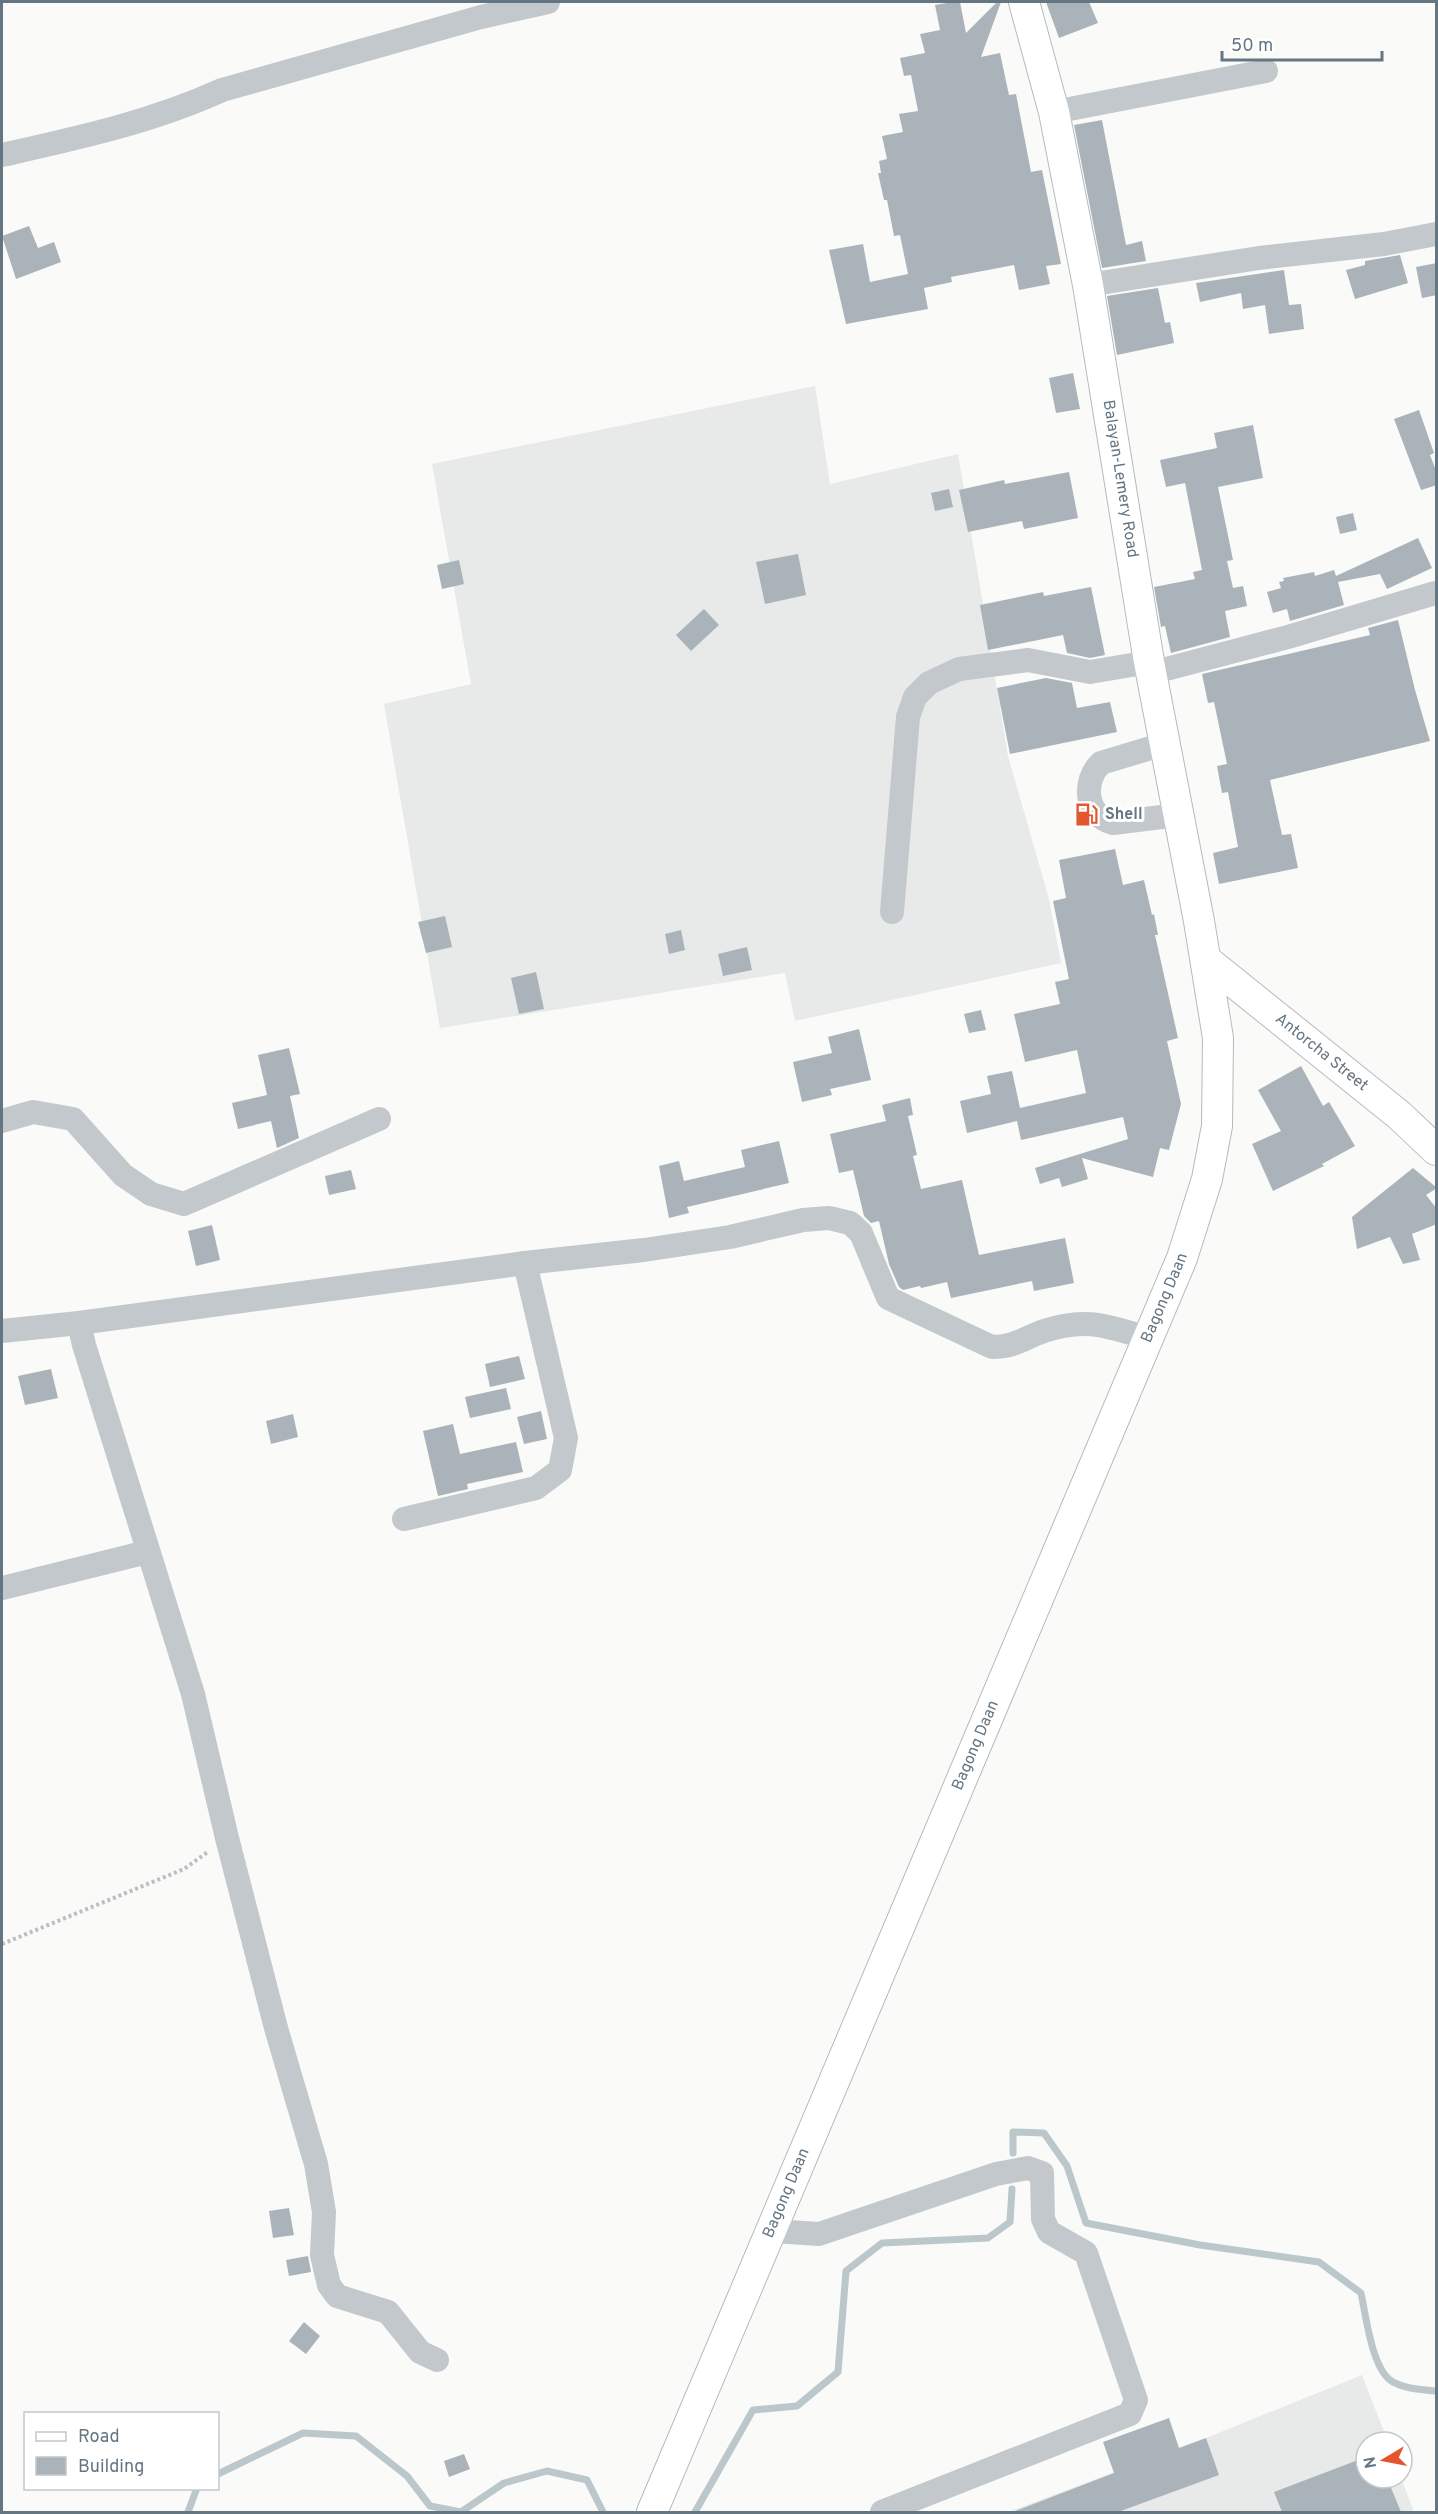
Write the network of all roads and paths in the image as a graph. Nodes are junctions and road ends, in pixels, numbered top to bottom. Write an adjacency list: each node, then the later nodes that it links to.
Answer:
1 (548, 2): 5 (street)
2 (1024, 2): 4 (main road, Balayan-Lemery Road)
3 (1266, 71): 4 (street)
4 (1054, 112): 7 (main road, Balayan-Lemery Road)
5 (2, 155)
6 (1437, 234): 7 (street)
7 (1088, 285): 9 (main road, Balayan-Lemery Road)
8 (1435, 593): 9 (street)
9 (1150, 667): 10 (main road, Balayan-Lemery Road); 12 (street)
10 (1164, 744): 11 (main road, Balayan-Lemery Road); 11 (street)
11 (1178, 814): 13 (main road, Balayan-Lemery Road)
12 (892, 912)
13 (1206, 960): 16 (main road, Antorcha Street); 20 (main road, Bagong Daan)
14 (380, 1119): 15 (street)
15 (2, 1121)
16 (1437, 1150)
17 (525, 1263): 18 (street); 20 (street); 21 (street)
18 (79, 1323): 19 (street); 22 (street)
19 (2, 1331)
20 (1147, 1338): 26 (main road, Bagong Daan)
21 (404, 1519)
22 (147, 1552): 23 (street); 24 (street)
23 (2, 1588)
24 (227, 1838): 25 (path); 27 (street)
25 (2, 1944)
26 (772, 2231): 28 (main road, Bagong Daan); 29 (street)
27 (437, 2360)
28 (655, 2506)
29 (882, 2512)

